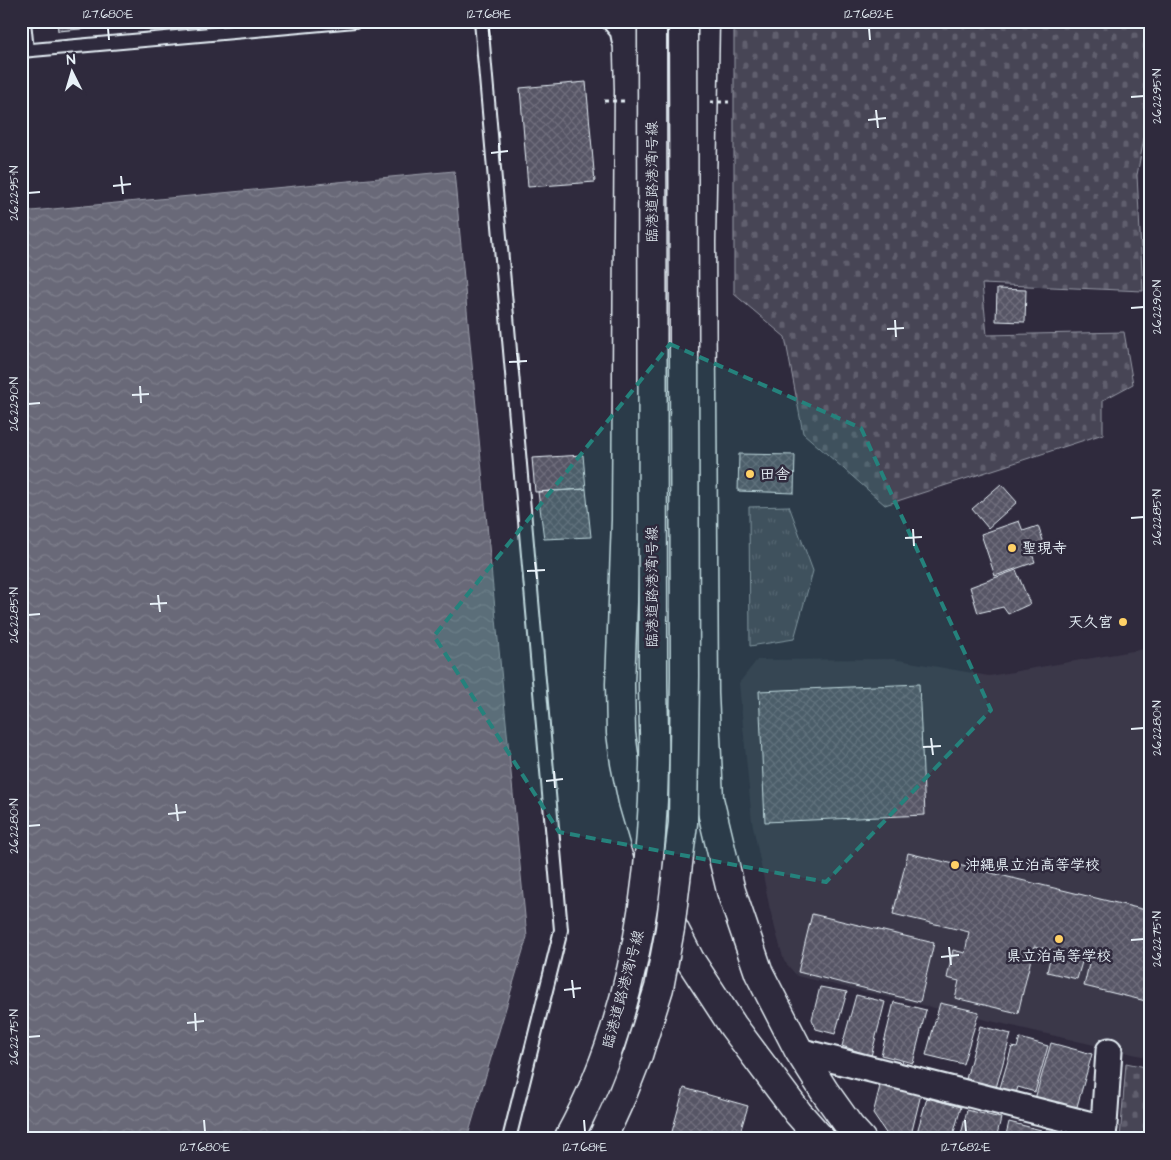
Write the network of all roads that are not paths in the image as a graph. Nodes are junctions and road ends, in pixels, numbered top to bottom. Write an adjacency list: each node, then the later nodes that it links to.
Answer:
1 (24, 21): 10 (lane)
2 (355, 21): 10 (lane)
3 (481, 21): 16 (lane)
4 (606, 21): 11 (lane)
5 (627, 21): 11 (street)
6 (633, 21): 12 (lane)
7 (652, 21): 17 (street, 臨港道路港湾1号線, bridge)
8 (683, 21): 18 (street, 臨港道路港湾1号線, bridge)
9 (705, 21): 12 (street)
10 (24, 51)
11 (629, 90): 19 (street)
12 (704, 113): 13 (street)
13 (799, 1050): 15 (street); 20 (street)
14 (1109, 1051): 15 (street)
15 (1104, 1134)
16 (509, 1139)
17 (568, 1139)
18 (602, 1139)
19 (821, 1139)
20 (860, 1139)

